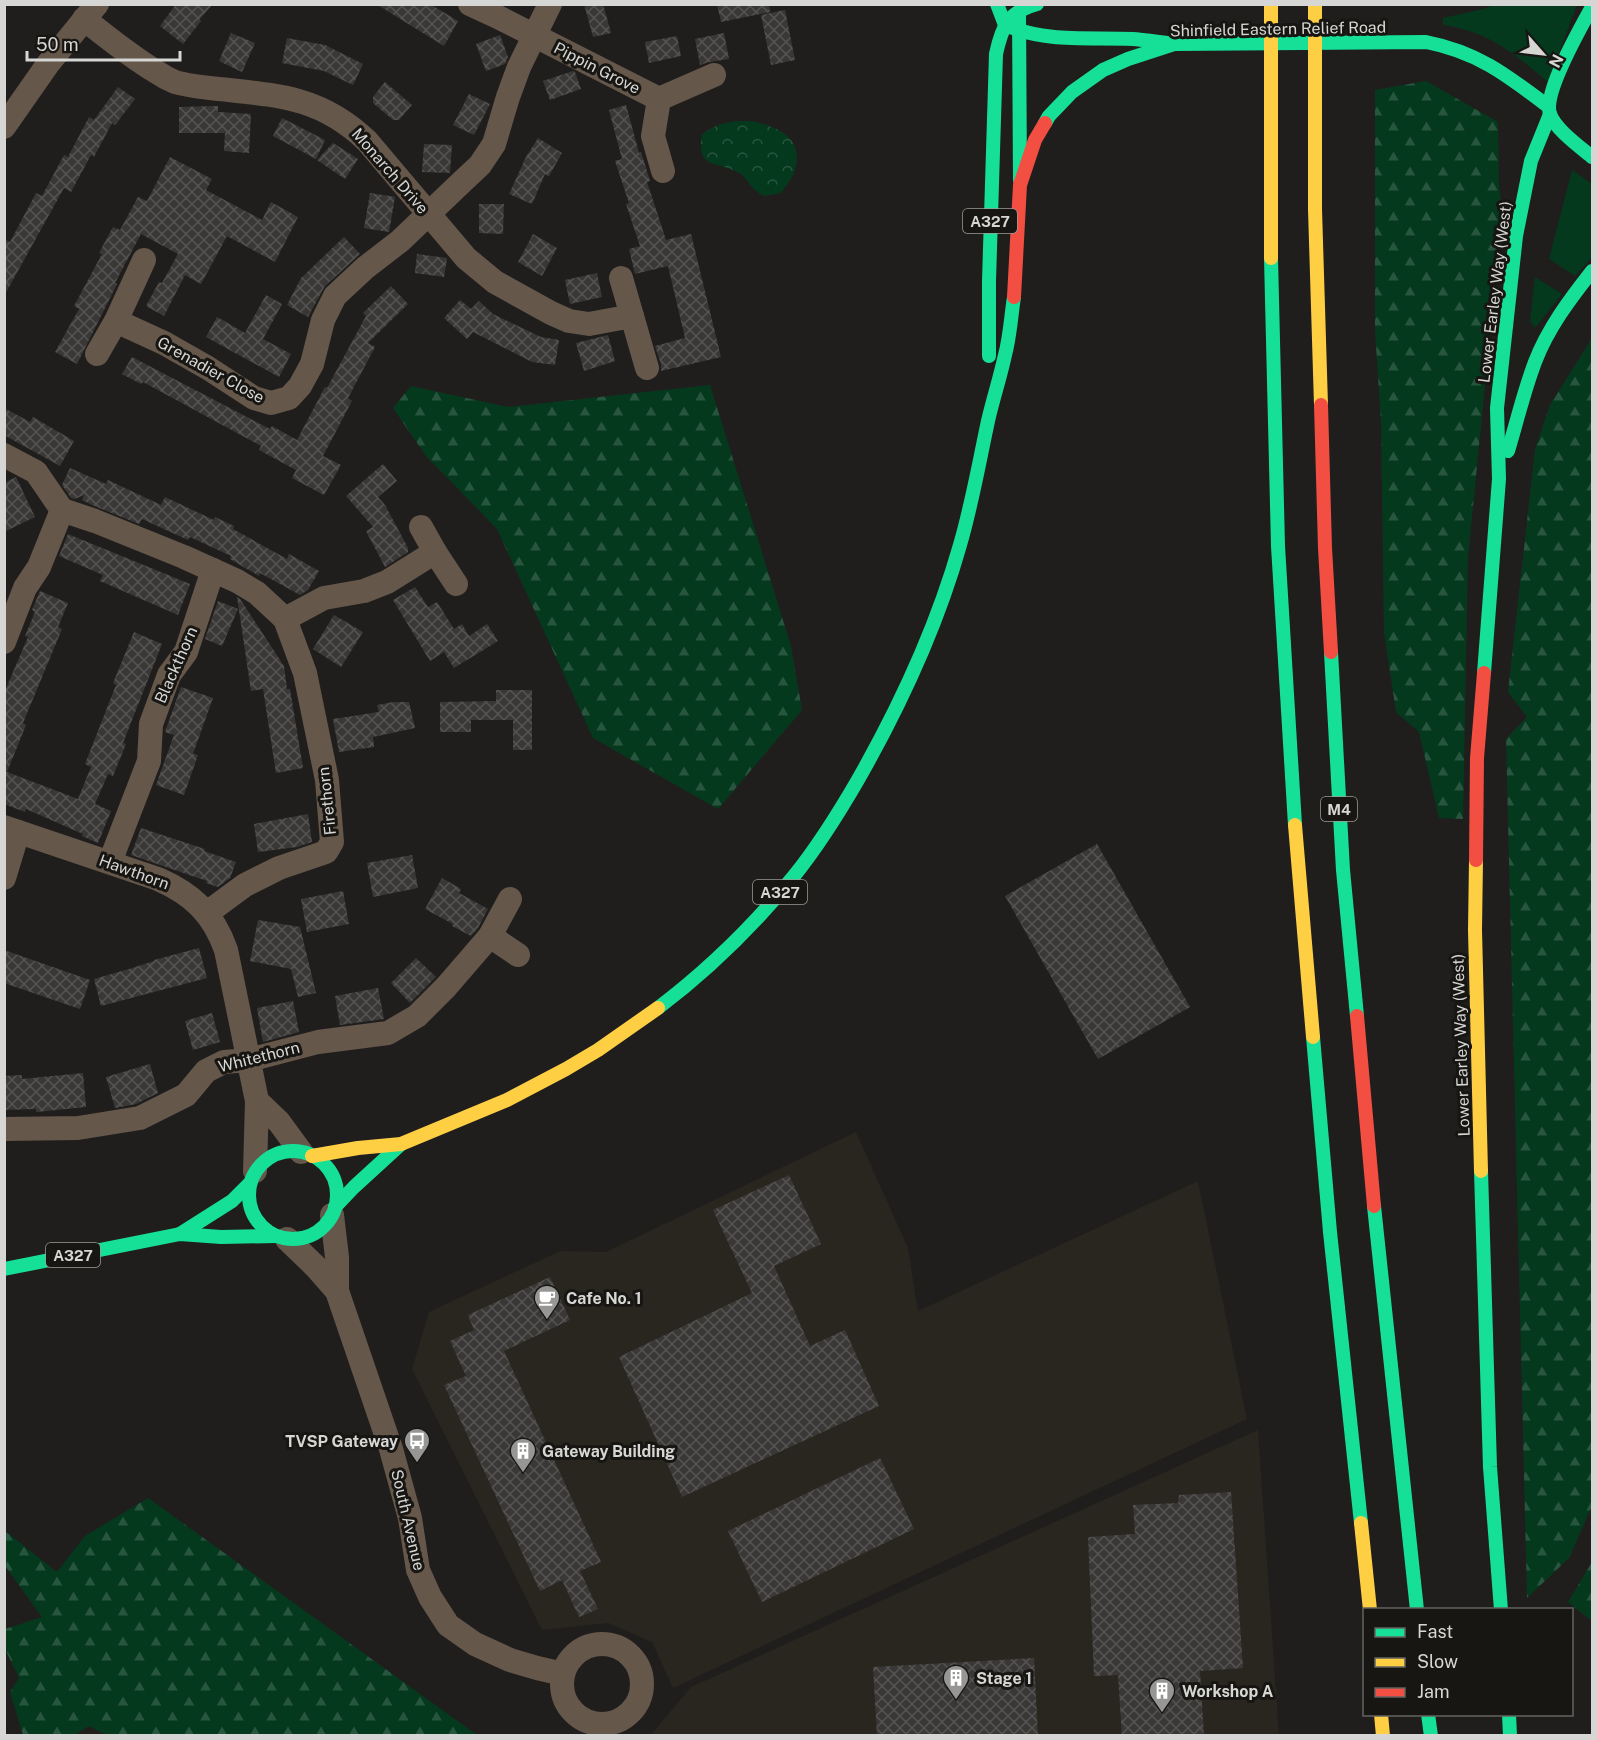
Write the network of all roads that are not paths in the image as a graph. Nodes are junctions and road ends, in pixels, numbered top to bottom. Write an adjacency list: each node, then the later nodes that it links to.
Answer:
1 (470, 4): 12 (street, Pippin Grove)
2 (550, 4): 12 (street, Grenadier Close)
3 (997, 4): 10 (main road)
4 (1037, 4): 7 (main road, Shinfield Eastern Relief Road / A327)
5 (1271, 4): 57 (main road)
6 (1316, 4): 58 (main road, M4)
7 (1019, 7): 10 (main road, Shinfield Eastern Relief Road / A327); 11 (main road, Shinfield Eastern Relief Road)
8 (1593, 7): 16 (main road, Lower Earley Way (West))
9 (91, 12): 17 (street); 21 (street, Monarch Drive)
10 (1005, 25): 11 (main road); 29 (main road, Shinfield Eastern Relief Road / A327)
11 (1020, 33): 13 (main road); 20 (main road, Shinfield Eastern Relief Road)
12 (535, 36): 15 (street, Pippin Grove); 21 (street, Grenadier Close)
13 (1174, 44): 16 (main road, Shinfield Eastern Relief Road / A327); 20 (main road, Shinfield Eastern Relief Road / A327)
14 (714, 75): 15 (street, Pippin Grove)
15 (659, 99): 19 (street, Pippin Grove)
16 (1550, 111): 18 (main road, Shinfield Eastern Relief Road); 31 (main road, Lower Earley Way (West))
17 (4, 127)
18 (1593, 157)
19 (663, 171)
20 (1020, 185): 29 (main road, Shinfield Eastern Relief Road / A327)
21 (428, 215): 25 (street, Monarch Drive); 26 (street, Grenadier Close)
22 (144, 260): 26 (street)
23 (1593, 271): 31 (main road, Lower Earley Way (West))
24 (621, 278): 25 (street)
25 (632, 316): 28 (street)
26 (116, 321): 27 (street)
27 (97, 354)
28 (647, 368)
29 (989, 418): 49 (main road, Shinfield Eastern Relief Road / A327)
30 (4, 455): 32 (street)
31 (1499, 479): 59 (main road, Lower Earley Way (West))
32 (62, 510): 35 (street, Firethorn); 38 (street)
33 (421, 527): 34 (street)
34 (435, 552): 36 (street); 37 (street)
35 (213, 570): 37 (street, Firethorn); 40 (street, Blackthorn)
36 (456, 584)
37 (285, 619): 43 (street, Firethorn)
38 (4, 642)
39 (11, 829): 40 (street, Hawthorn); 41 (street)
40 (110, 862): 43 (street, Hawthorn)
41 (4, 878)
42 (510, 899): 44 (street, Whitethorn)
43 (207, 913): 46 (street, Hawthorn)
44 (490, 936): 45 (street); 46 (street, Whitethorn)
45 (518, 956)
46 (249, 1060): 47 (street, Hawthorn); 48 (street, Whitethorn)
47 (257, 1101): 50 (street); 51 (street, Hawthorn)
48 (4, 1129)
49 (401, 1144): 50 (main road, Shinfield Eastern Relief Road / A327); 52 (main road, Shinfield Eastern Relief Road / A327)
50 (307, 1154): 51 (main road); 52 (main road)
51 (253, 1177): 53 (main road, A327); 54 (main road)
52 (334, 1211): 54 (main road); 56 (street, South Avenue)
53 (180, 1234): 54 (main road, A327); 55 (main road, A327)
54 (281, 1238): 56 (street, South Avenue)
55 (4, 1269)
56 (337, 1291): 60 (street, South Avenue)
57 (1370, 1608)
58 (1417, 1608)
59 (1501, 1608)
60 (562, 1674): 64 (street); 65 (street)
61 (1381, 1716): 66 (main road)
62 (1428, 1716): 67 (main road)
63 (1509, 1716): 68 (main road)
64 (583, 1727): 65 (street)
65 (616, 1728)
66 (1383, 1736)
67 (1431, 1736)
68 (1510, 1736)

